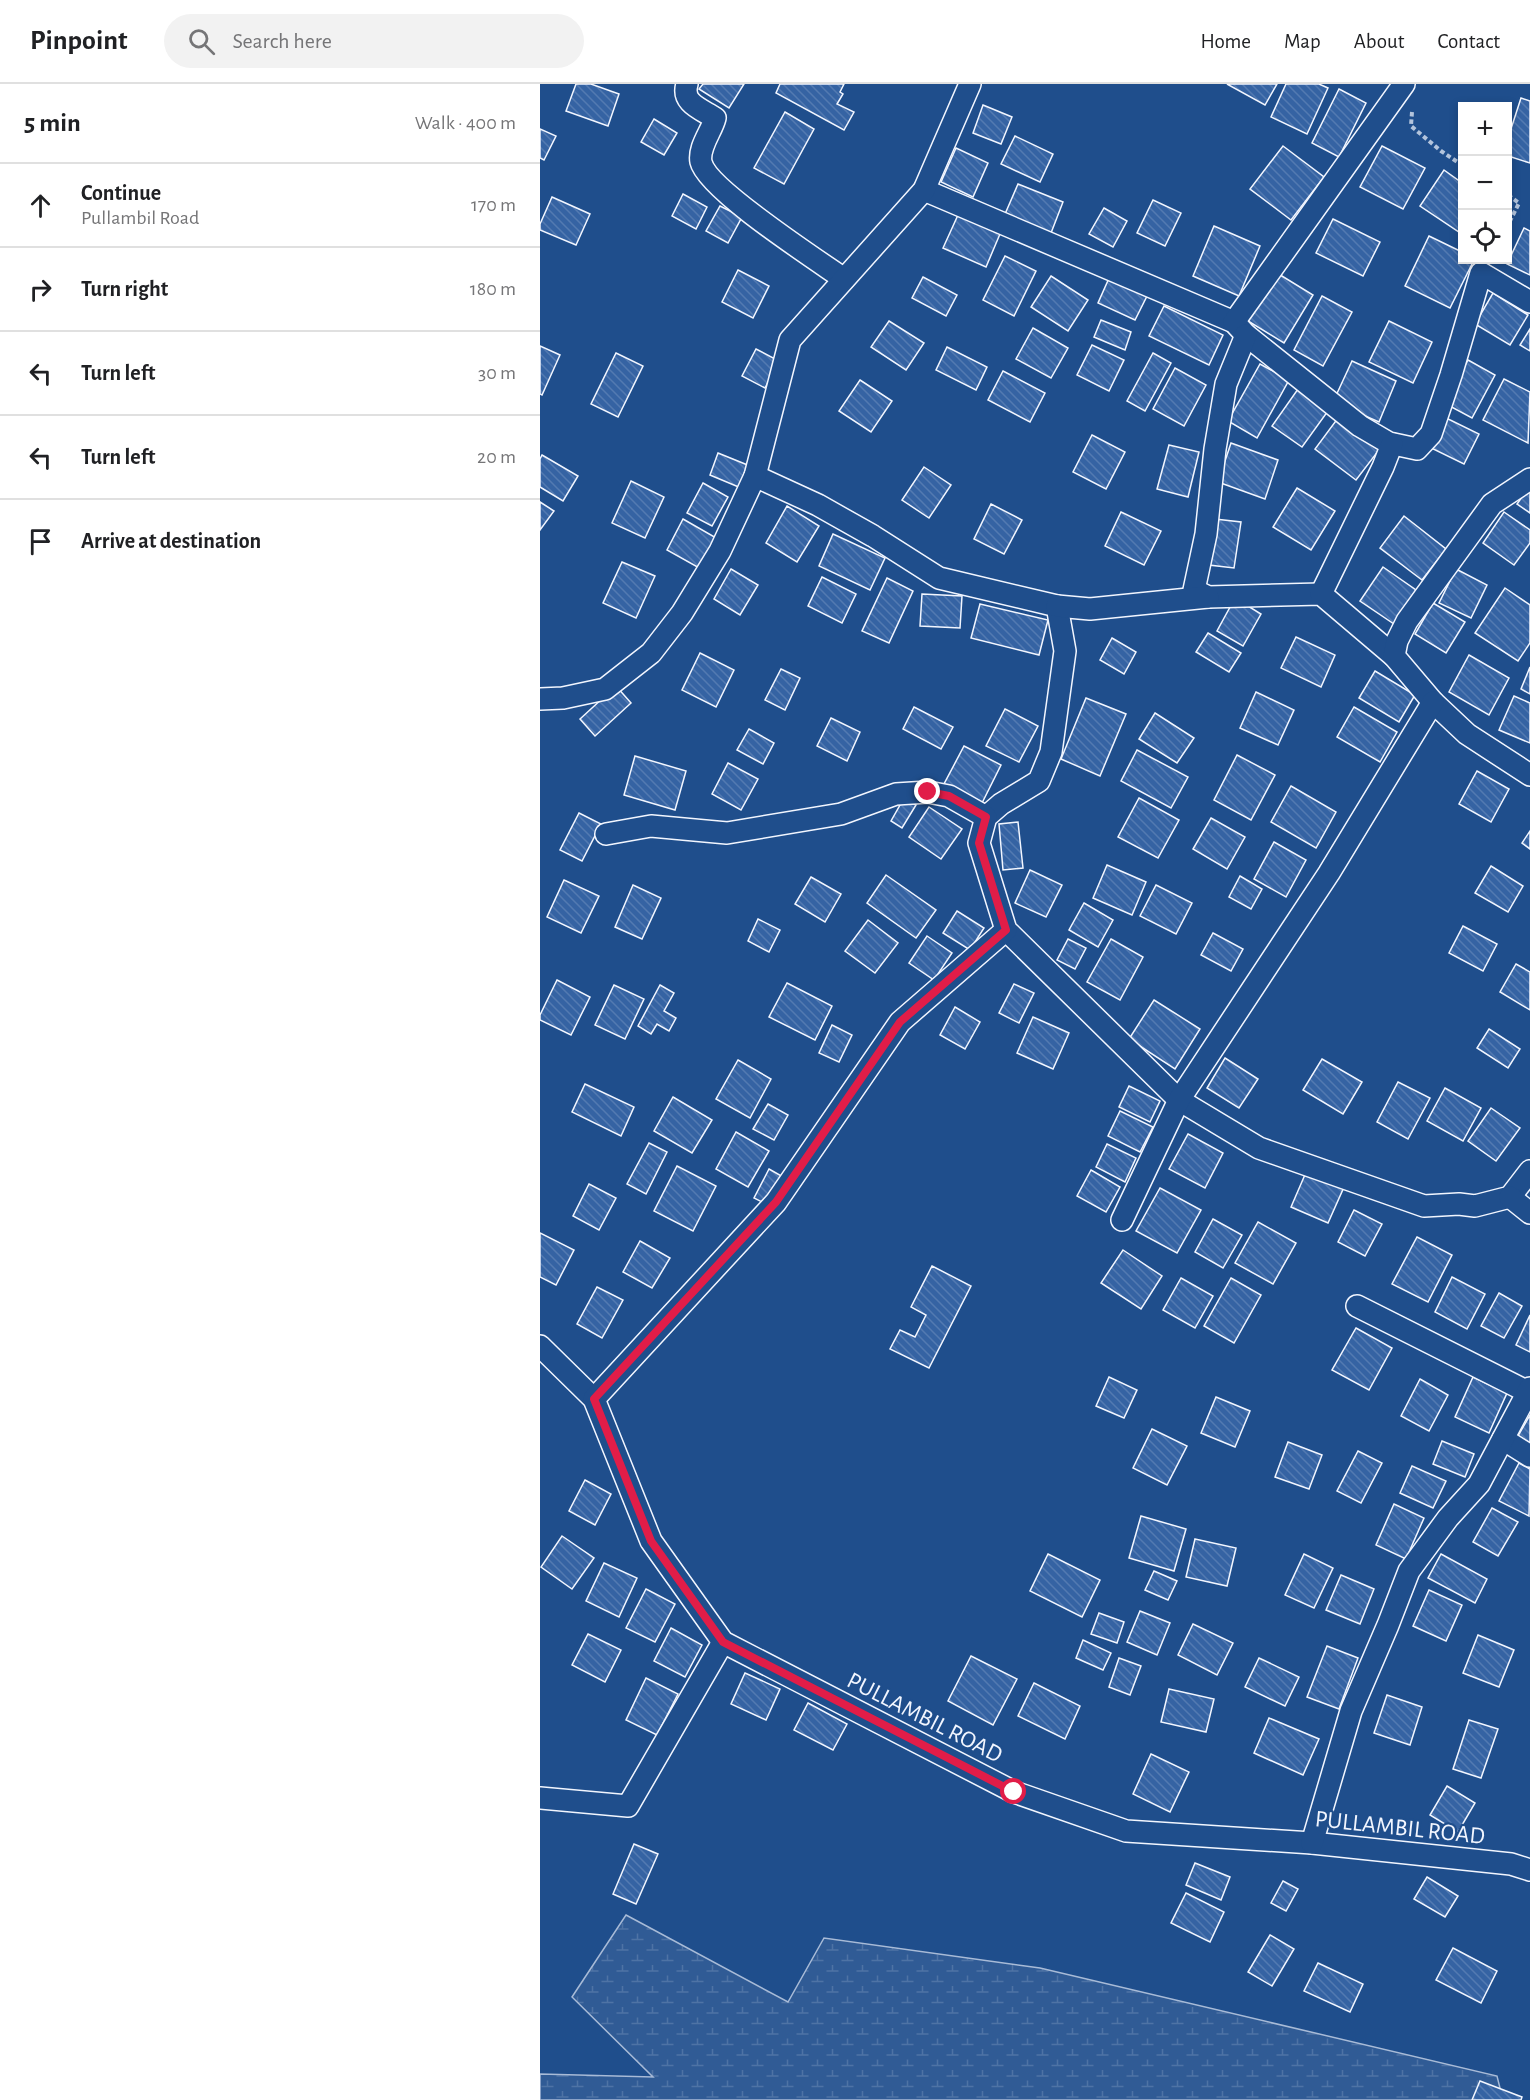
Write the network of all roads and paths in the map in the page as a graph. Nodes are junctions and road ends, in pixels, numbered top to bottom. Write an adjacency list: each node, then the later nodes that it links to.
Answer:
1 (687, 84): 8 (street)
2 (970, 84): 5 (street)
3 (1408, 93): 4 (path); 10 (street)
4 (1458, 162)
5 (924, 190): 8 (street); 10 (street)
6 (1512, 198): 7 (path)
7 (1512, 218)
8 (844, 279): 12 (street)
9 (1530, 302): 11 (street)
10 (1240, 329): 11 (street); 15 (street)
11 (1392, 444): 14 (street)
12 (755, 476): 16 (street); 18 (street)
13 (1530, 478): 17 (street)
14 (1321, 594): 15 (street); 17 (street)
15 (1208, 597): 16 (street)
16 (1058, 606): 21 (street)
17 (1394, 656): 19 (street)
18 (540, 699)
19 (1433, 702): 20 (street); 24 (street)
20 (1530, 775)
21 (986, 817): 22 (street); 23 (street)
22 (606, 834)
23 (1006, 930): 24 (street); 32 (street)
24 (1179, 1100): 26 (street); 28 (street)
25 (1530, 1171): 26 (street)
26 (1510, 1197): 27 (street)
27 (1530, 1214)
28 (1122, 1220)
29 (1357, 1306): 31 (street)
30 (540, 1346): 32 (street, PULLAMBIL ROAD)
31 (1529, 1390): 33 (street)
32 (594, 1399): 35 (street, PULLAMBIL ROAD)
33 (1503, 1438): 34 (street); 37 (street)
34 (1530, 1456)
35 (723, 1642): 36 (street); 37 (street, PULLAMBIL ROAD)
36 (540, 1798)
37 (1312, 1843): 38 (street, PULLAMBIL ROAD)
38 (1530, 1870)

